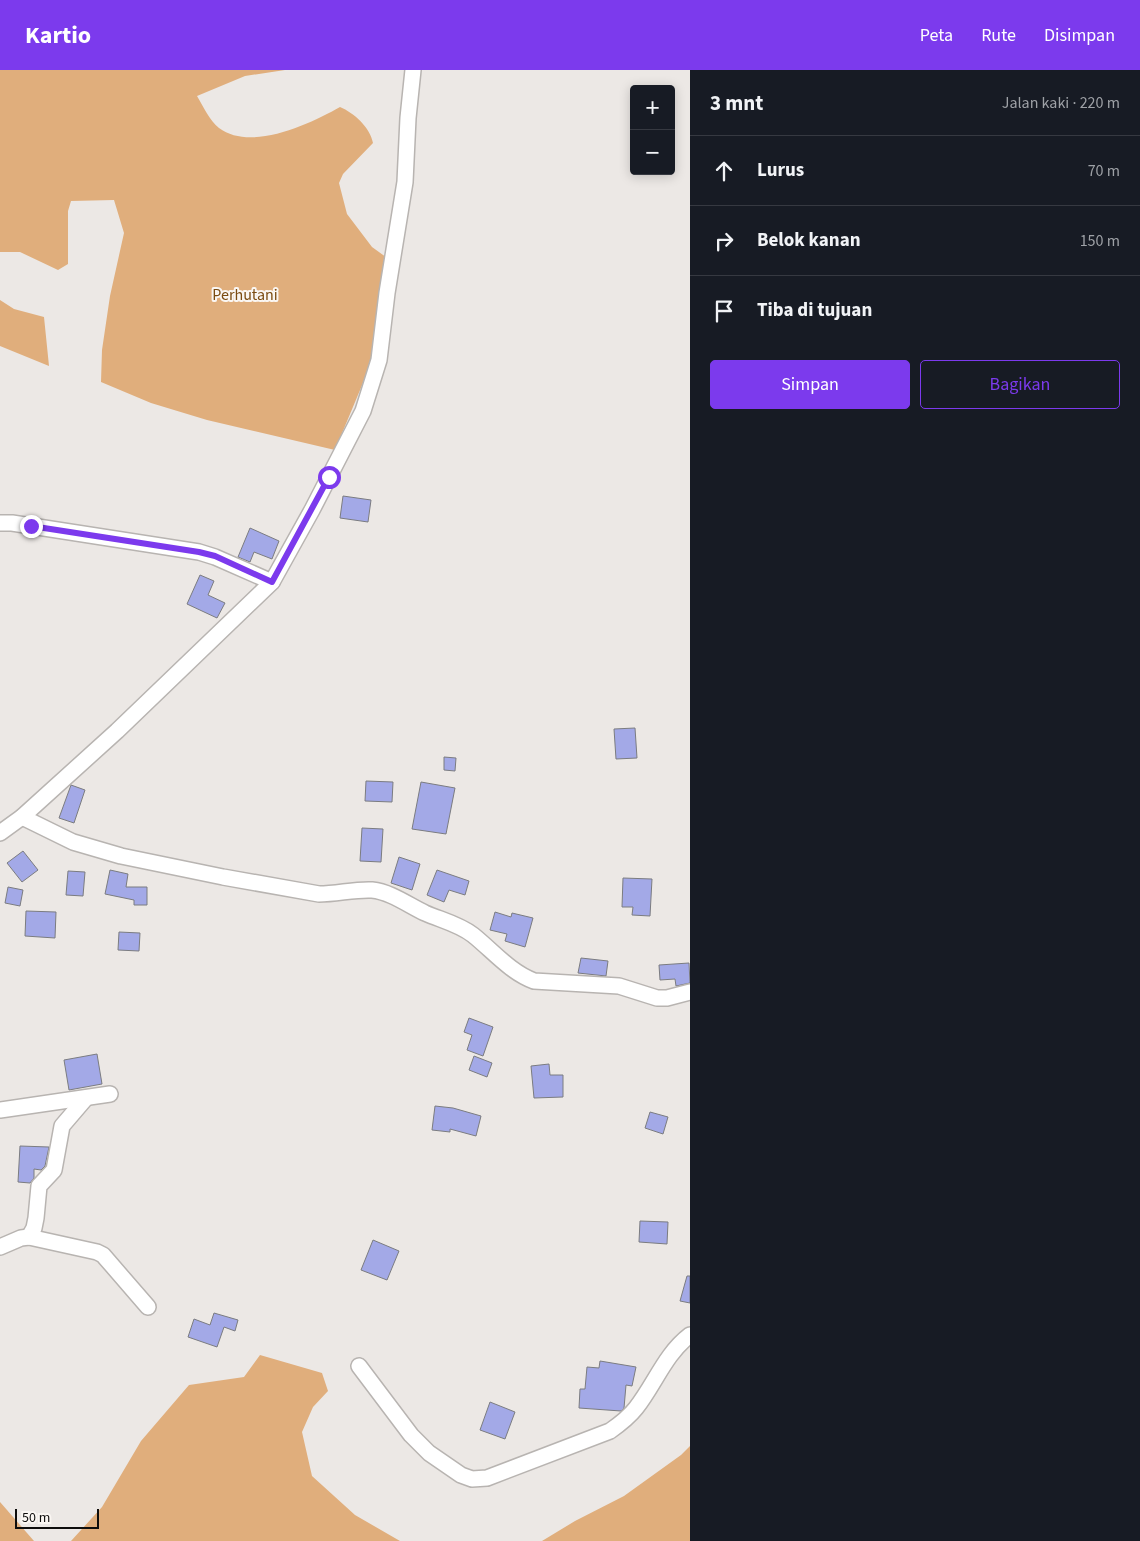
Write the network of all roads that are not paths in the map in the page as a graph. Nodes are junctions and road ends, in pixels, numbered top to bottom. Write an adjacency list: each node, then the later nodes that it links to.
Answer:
1 (413, 70): 3 (street)
2 (0, 523): 3 (street)
3 (272, 582): 4 (street)
4 (22, 817): 5 (street); 6 (street)
5 (0, 833)
6 (690, 992)
7 (110, 1094): 8 (street)
8 (86, 1098): 9 (street); 10 (street)
9 (0, 1110)
10 (29, 1237): 11 (street); 12 (street)
11 (0, 1247)
12 (148, 1307)
13 (690, 1335): 14 (street)
14 (359, 1366)

